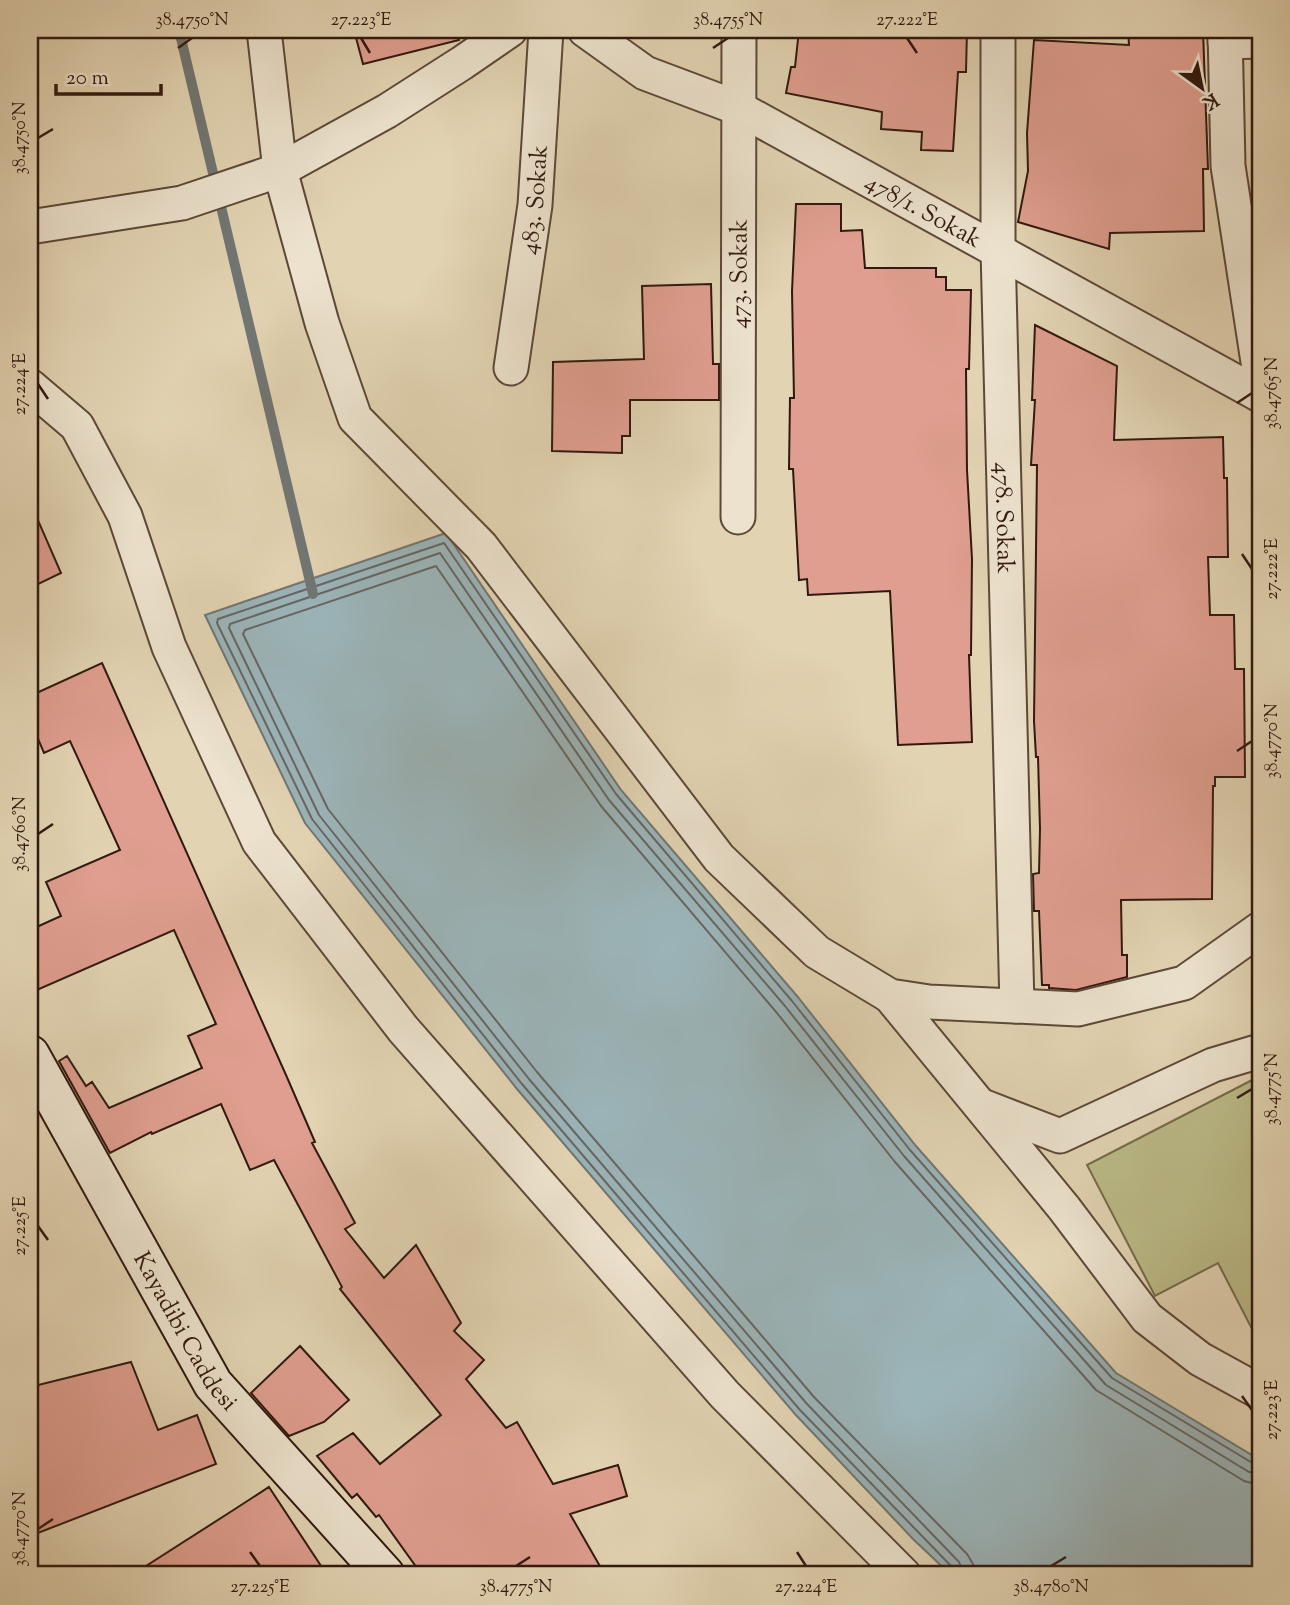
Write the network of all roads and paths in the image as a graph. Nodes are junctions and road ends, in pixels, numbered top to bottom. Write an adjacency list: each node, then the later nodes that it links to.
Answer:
1 (264, 30): 10 (street)
2 (510, 30): 10 (street)
3 (546, 30): 13 (street, 483. Sokak)
4 (585, 30): 9 (street, 478/1. Sokak)
5 (739, 30): 9 (street, 473. Sokak)
6 (998, 30): 12 (street, 478. Sokak)
7 (1225, 36): 8 (street); 14 (street)
8 (1260, 41)
9 (738, 108): 12 (street, 478/1. Sokak); 17 (street, 473. Sokak)
10 (279, 170): 11 (street); 19 (street)
11 (30, 226)
12 (998, 249): 16 (street, 478/1. Sokak); 20 (street, 478. Sokak)
13 (511, 368)
14 (1260, 375)
15 (30, 386): 26 (street)
16 (1260, 396)
17 (738, 517)
18 (1260, 929): 20 (street)
19 (890, 996): 20 (street); 23 (street)
20 (1017, 1006)
21 (1260, 1051): 23 (street)
22 (30, 1055): 25 (street, Kayadibi Caddesi)
23 (980, 1105): 24 (street)
24 (1260, 1392)
25 (385, 1575)
26 (904, 1575)

